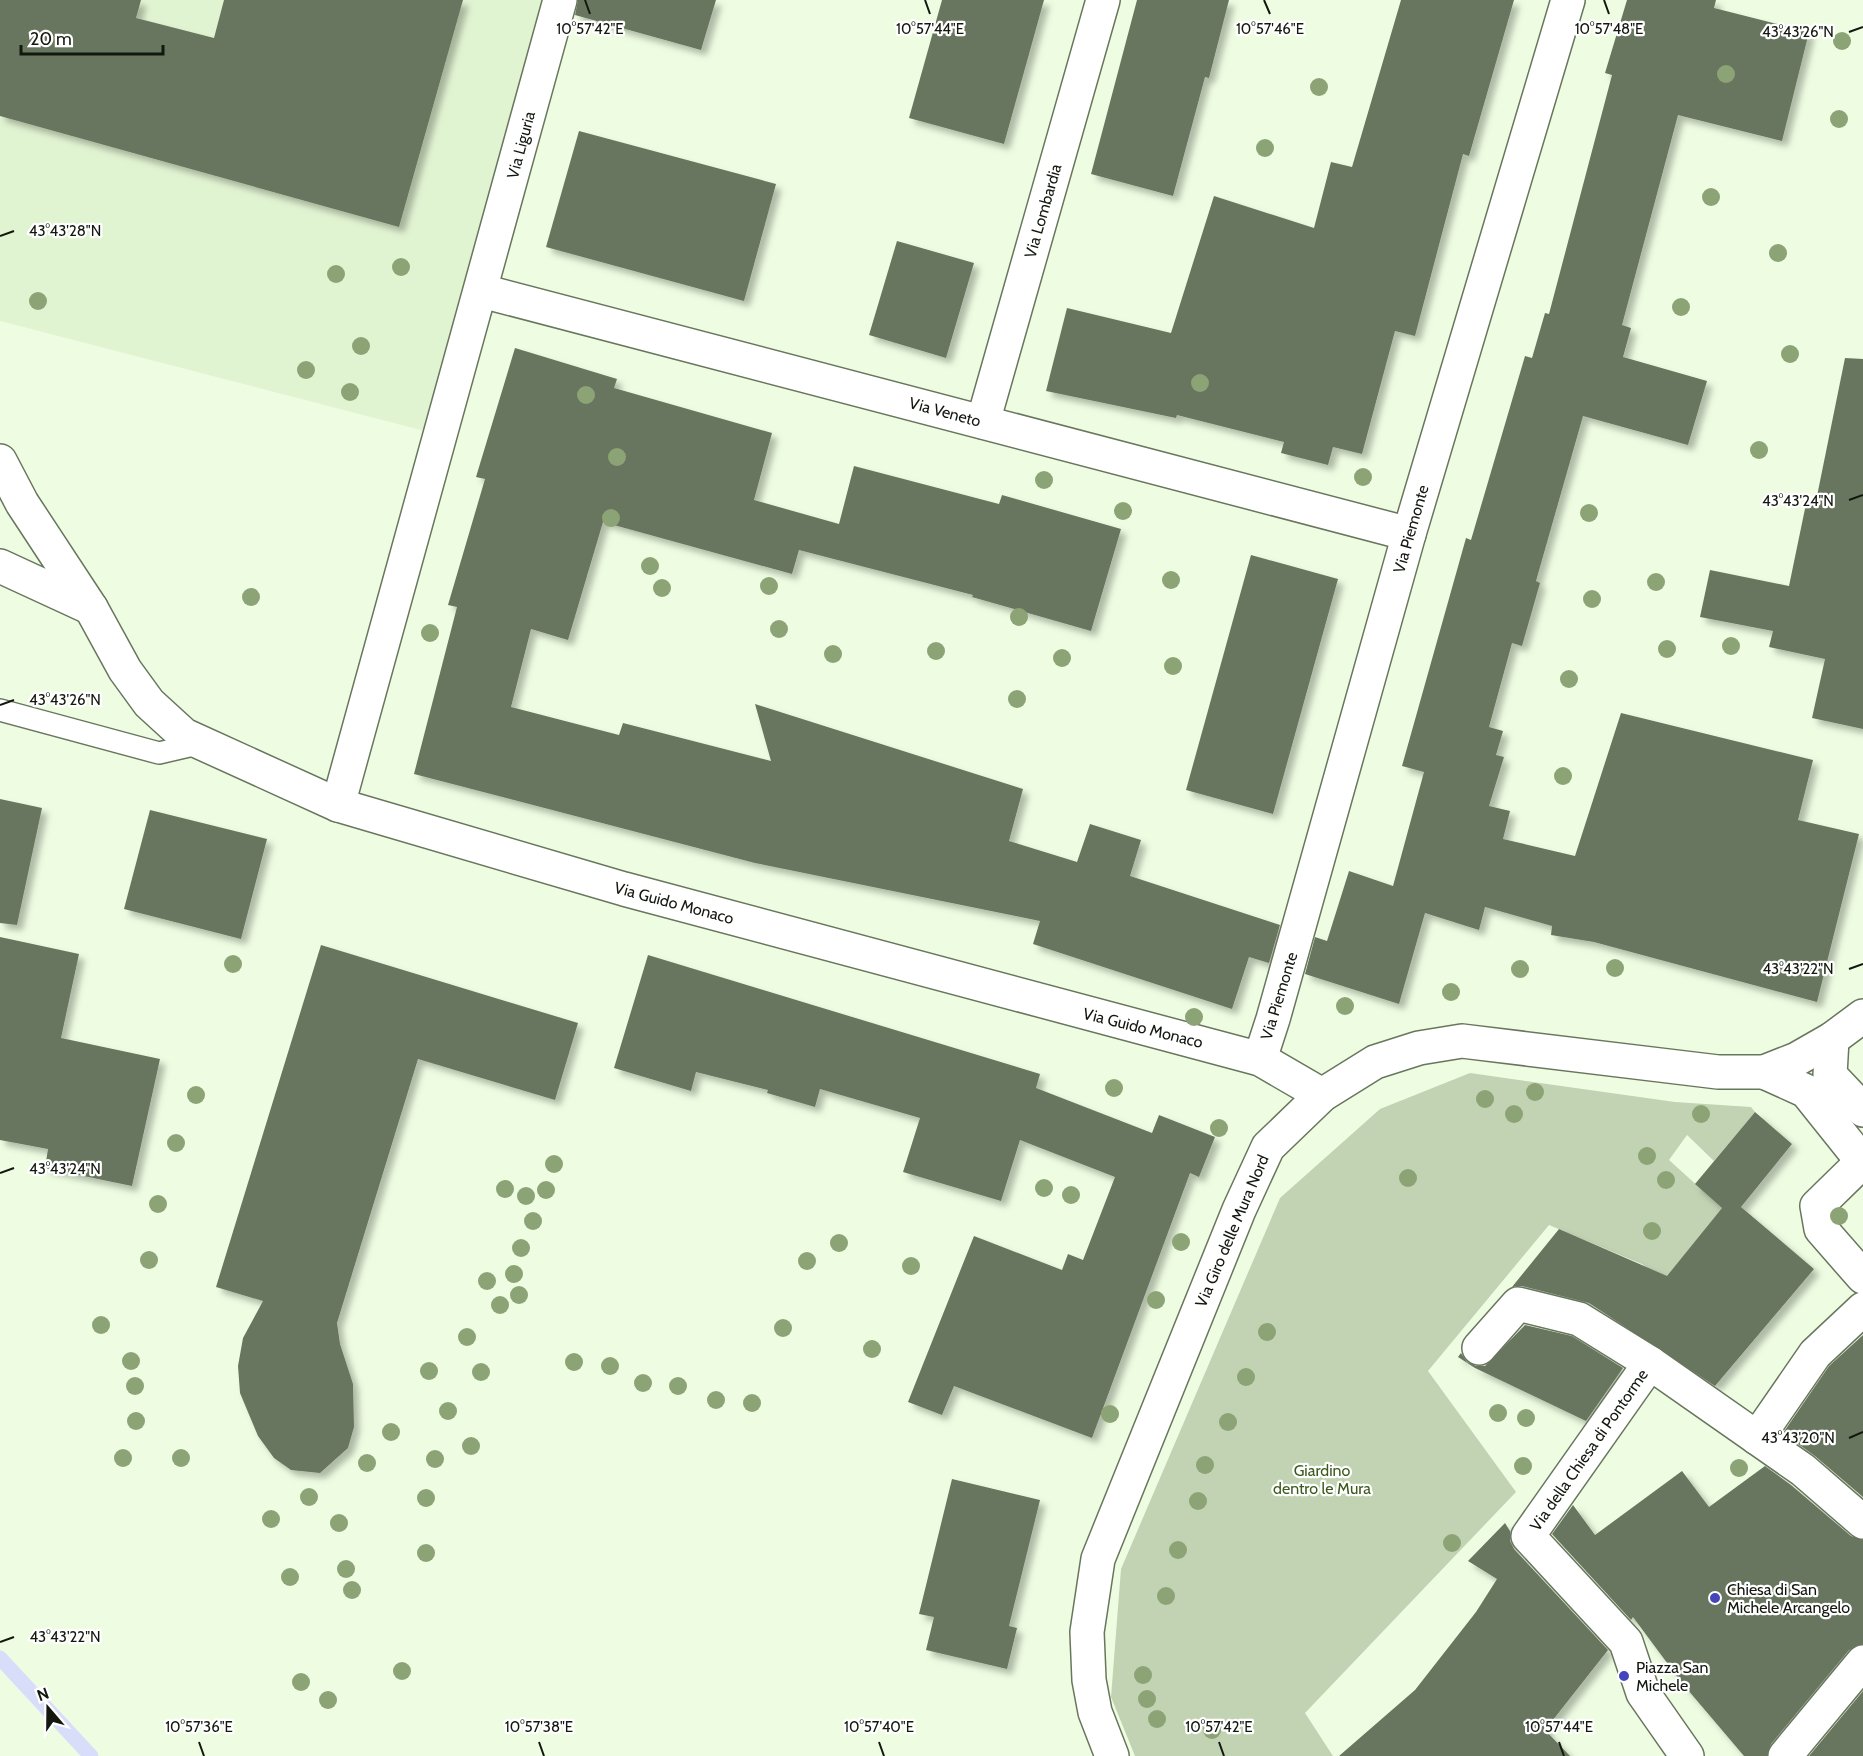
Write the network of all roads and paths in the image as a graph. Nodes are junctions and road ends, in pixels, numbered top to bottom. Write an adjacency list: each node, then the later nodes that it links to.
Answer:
1 (560, 0): 4 (street, Via Liguria)
2 (1103, 0): 5 (street, Via Lombardia)
3 (1568, 0): 8 (street, Via Piemonte)
4 (482, 291): 5 (street, Via Veneto); 13 (street, Via Liguria)
5 (983, 422): 8 (street, Via Veneto)
6 (0, 461): 7 (street, Via Guido Monaco)
7 (11, 497): 10 (street, Via Guido Monaco)
8 (1409, 534): 16 (street, Via Piemonte)
9 (0, 566): 10 (street)
10 (91, 608): 12 (street, Via Guido Monaco)
11 (0, 710): 12 (lane)
12 (203, 743): 13 (street, Via Guido Monaco)
13 (338, 805): 16 (street, Via Guido Monaco)
14 (1863, 1016): 15 (street, Via Giro delle Mura Nord)
15 (1832, 1039): 17 (street, Via Giro delle Mura Nord); 19 (street)
16 (1260, 1059): 18 (street, Via Guido Monaco)
17 (1764, 1072): 18 (street, Via Giro delle Mura Nord); 20 (street)
18 (1322, 1095): 28 (street, Via Giro delle Mura Nord)
19 (1863, 1110)
20 (1863, 1161): 21 (street)
21 (1863, 1277)
22 (1863, 1309): 25 (street)
23 (1479, 1348): 24 (street)
24 (1650, 1363): 25 (street); 29 (street, Via della Chiesa di Pontorme)
25 (1757, 1438): 26 (street)
26 (1863, 1522)
27 (1863, 1662): 30 (street)
28 (1112, 1756)
29 (1687, 1756)
30 (1785, 1756)

